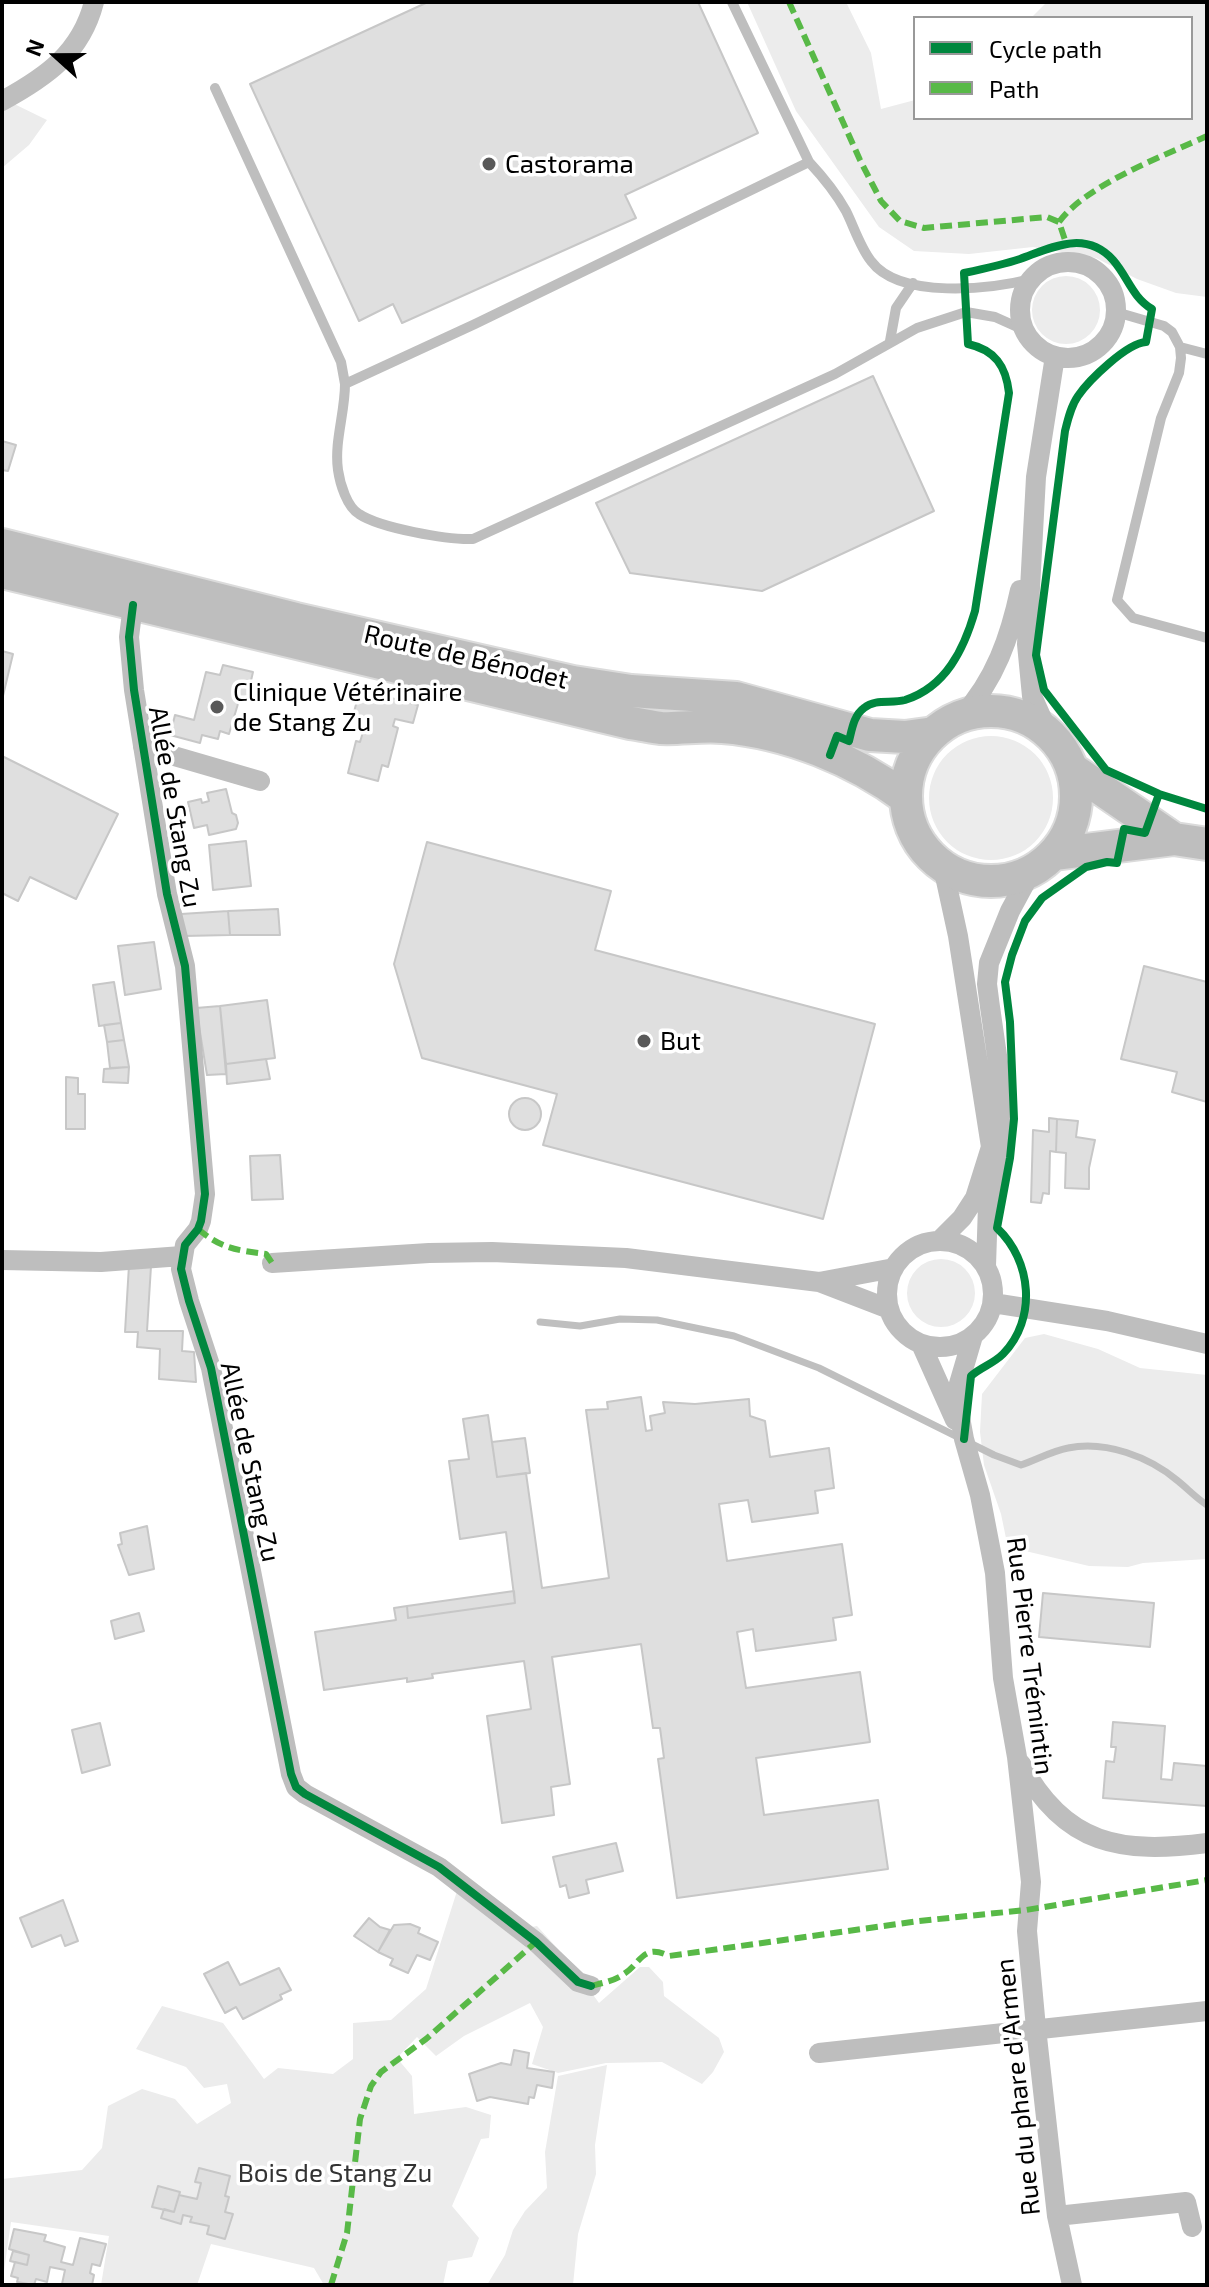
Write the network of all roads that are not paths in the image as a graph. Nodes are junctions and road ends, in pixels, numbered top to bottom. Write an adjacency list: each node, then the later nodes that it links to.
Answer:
1 (94, 2): 4 (street)
2 (732, 2): 5 (lane)
3 (215, 88): 14 (lane)
4 (2, 101)
5 (809, 162): 7 (lane); 14 (lane)
6 (1031, 279): 7 (lane); 8 (street); 9 (street)
7 (913, 283): 10 (lane)
8 (1116, 312): 11 (lane); 13 (street)
9 (1024, 330): 10 (lane); 13 (street)
10 (890, 341): 14 (lane)
11 (1180, 347): 12 (lane); 21 (lane)
12 (1207, 354)
13 (1055, 356): 15 (street)
14 (345, 384)
15 (1032, 527): 22 (street); 23 (street)
16 (2, 545): 17 (main road, Route de Bénodet)
17 (103, 570): 19 (street); 20 (main road, Route de Bénodet)
18 (2, 572): 19 (main road, Route de Bénodet)
19 (133, 605): 20 (street); 25 (street, Allée de Stang Zu); 28 (main road, Route de Bénodet)
20 (296, 619): 24 (main road, Route de Bénodet)
21 (1207, 638)
22 (962, 716): 23 (main road); 24 (main road)
23 (1048, 732): 26 (main road)
24 (934, 733): 28 (main road)
25 (143, 747): 27 (street, Allée de Stang Zu); 34 (street, Allée de Stang Zu)
26 (1072, 769): 29 (main road); 31 (main road)
27 (260, 781)
28 (906, 798): 32 (main road)
29 (1174, 839): 30 (main road); 31 (main road)
30 (1207, 844)
31 (1042, 863): 32 (main road); 37 (street)
32 (943, 867): 33 (street)
33 (940, 1240): 37 (street); 38 (street)
34 (182, 1256): 35 (street); 49 (street, Allée de Stang Zu)
35 (2, 1260)
36 (272, 1263): 39 (street)
37 (986, 1266): 40 (street)
38 (894, 1268): 39 (street); 41 (street)
39 (819, 1282): 41 (street)
40 (993, 1303): 42 (street); 44 (street)
41 (889, 1309): 43 (street)
42 (973, 1336): 43 (street); 45 (street, Rue Pierre Trémintin)
43 (921, 1344): 45 (street, Rue Pierre Trémintin)
44 (1207, 1344)
45 (964, 1439): 46 (street, Rue Pierre Trémintin)
46 (1017, 1757): 47 (street); 48 (street, Rue Pierre Trémintin)
47 (1207, 1843)
48 (1031, 1882): 51 (street, Rue du phare d'Armen)
49 (591, 1986)
50 (1207, 2011): 51 (street)
51 (1036, 2028): 52 (street); 53 (street, Rue du phare d'Armen)
52 (819, 2053)
53 (1057, 2216): 54 (street); 55 (street, Rue du phare d'Armen)
54 (1192, 2227)
55 (1072, 2285)

